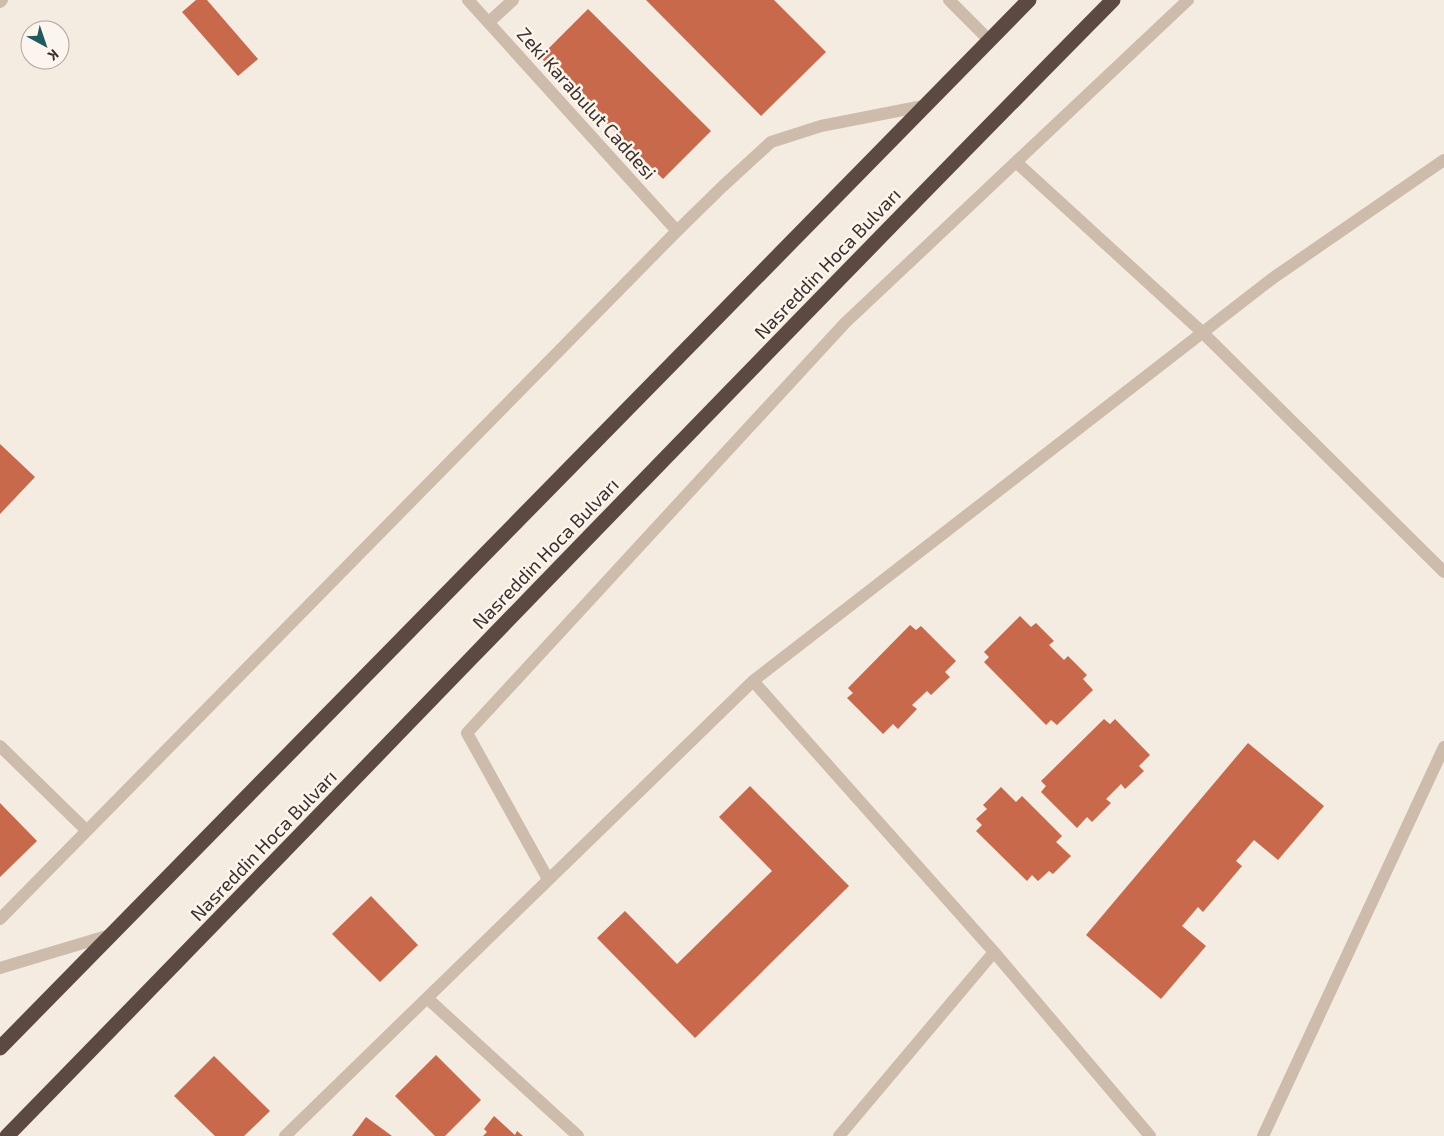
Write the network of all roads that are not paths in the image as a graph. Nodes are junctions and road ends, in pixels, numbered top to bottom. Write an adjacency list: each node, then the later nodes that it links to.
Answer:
1 (468, 0): 7 (street, Zeki Karabulut Caddesi)
2 (512, 0): 7 (street)
3 (949, 0): 8 (street)
4 (1113, 0): 26 (highway, Nasreddin Hoca Bulvarı)
5 (1188, 0): 11 (street)
6 (1024, 3): 8 (highway)
7 (489, 22): 12 (street, Zeki Karabulut Caddesi)
8 (989, 40): 9 (highway)
9 (924, 106): 12 (street); 21 (highway)
10 (1444, 160): 13 (street)
11 (1016, 162): 13 (street); 19 (street)
12 (677, 231): 18 (street)
13 (1202, 332): 14 (street); 15 (street)
14 (1444, 572)
15 (753, 681): 19 (street); 22 (street)
16 (0, 746): 18 (street)
17 (1444, 747): 31 (street)
18 (86, 830): 20 (street)
19 (548, 880): 24 (street)
20 (0, 919)
21 (110, 936): 23 (street); 25 (highway)
22 (994, 952): 29 (street); 30 (street)
23 (0, 968)
24 (427, 998): 27 (street); 28 (street)
25 (0, 1048)
26 (7, 1136)
27 (285, 1136)
28 (578, 1136)
29 (839, 1136)
30 (1150, 1136)
31 (1263, 1136)

